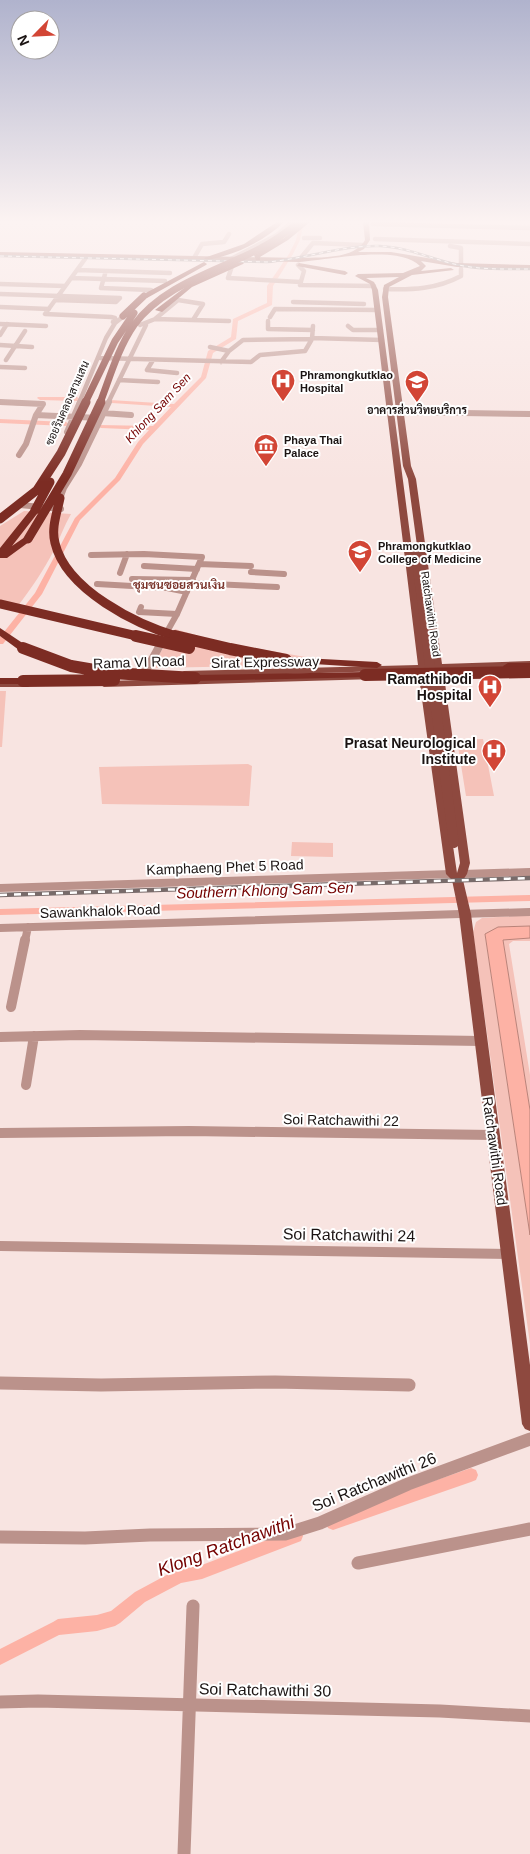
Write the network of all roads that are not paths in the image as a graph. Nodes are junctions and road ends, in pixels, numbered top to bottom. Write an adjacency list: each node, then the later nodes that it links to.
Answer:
1 (18, 308): 16 (street)
2 (377, 308): 29 (main road, Ratchawithi Road)
3 (34, 309): 4 (street)
4 (49, 309): 17 (street)
5 (131, 309): 48 (highway, bridge)
6 (134, 309): 22 (street, ซอยริมคลองสามเสน)
7 (139, 309): 48 (highway, bridge)
8 (150, 309): 51 (highway, bridge)
9 (161, 309): 51 (highway)
10 (167, 309): 19 (street)
11 (199, 309): 20 (street)
12 (367, 309): 14 (street)
13 (387, 309): 54 (main road, Ratchawithi Road)
14 (339, 310): 18 (street); 33 (street)
15 (116, 312): 17 (street)
16 (13, 315)
17 (78, 315): 22 (street)
18 (339, 316)
19 (155, 319): 20 (street); 25 (street)
20 (190, 319): 21 (street); 28 (street)
21 (228, 321)
22 (115, 323): 25 (street); 40 (street, ซอยริมคลองสามเสน)
23 (0, 324): 24 (street)
24 (7, 324): 26 (street); 30 (street)
25 (146, 325): 41 (street)
26 (46, 326)
27 (348, 326): 29 (street)
28 (186, 328)
29 (381, 330): 34 (main road, Ratchawithi Road)
30 (1, 331): 31 (street)
31 (25, 331): 32 (street); 36 (street)
32 (41, 331)
33 (312, 339): 34 (street); 39 (street); 44 (street)
34 (382, 340): 53 (main road, Ratchawithi Road)
35 (0, 345): 36 (street)
36 (15, 346): 37 (street); 42 (street)
37 (32, 347)
38 (212, 347): 39 (street)
39 (229, 351): 44 (street)
40 (97, 358): 41 (street); 59 (street, ซอยริมคลองสามเสน)
41 (130, 359): 43 (street); 49 (street)
42 (6, 360)
43 (152, 360): 44 (street); 47 (street)
44 (222, 362)
45 (0, 367): 46 (street)
46 (25, 368)
47 (177, 373)
48 (99, 375): 60 (highway, bridge)
49 (119, 380): 50 (street); 58 (street)
50 (158, 382)
51 (107, 387): 63 (highway, bridge)
52 (0, 402): 56 (street)
53 (391, 412): 54 (main road); 81 (main road, Ratchawithi Road)
54 (400, 412): 55 (street); 62 (main road, Ratchawithi Road)
55 (530, 414)
56 (36, 415): 59 (street); 61 (street)
57 (131, 415): 58 (street)
58 (101, 416): 59 (street); 65 (street)
59 (73, 418): 64 (street, ซอยริมคลองสามเสน)
60 (61, 453): 66 (highway, bridge); 70 (highway, bridge)
61 (19, 455)
62 (407, 466): 82 (main road, Ratchawithi Road); 100 (main road, bridge)
63 (62, 486): 70 (highway, bridge); 85 (highway, bridge)
64 (20, 505): 65 (street); 66 (street, ซอยริมคลองสามเสน)
65 (58, 509)
66 (0, 519)
67 (127, 554): 68 (street); 69 (street); 72 (street)
68 (150, 554): 71 (street); 71 (street)
69 (91, 555)
70 (0, 557)
71 (198, 566): 73 (street); 75 (street)
72 (120, 572)
73 (284, 574)
74 (132, 579): 75 (street)
75 (192, 581): 77 (street); 78 (street)
76 (97, 584): 78 (street)
77 (277, 587)
78 (188, 592): 83 (street)
79 (0, 604): 85 (highway, bridge)
80 (141, 607): 83 (street)
81 (416, 608): 82 (main road); 87 (main road, Ratchawithi Road)
82 (429, 608): 88 (main road, Ratchawithi Road)
83 (178, 614): 90 (street)
84 (0, 631): 94 (highway, bridge)
85 (286, 660): 86 (highway, Sirat Expressway)
86 (530, 665): 88 (main road, Rama VI Road)
87 (423, 666): 88 (main road, Rama VI Road); 90 (main road, Rama VI Road); 92 (main road, Ratchawithi Road)
88 (438, 666): 93 (main road, Ratchawithi Road)
89 (530, 672): 94 (highway, Sirat Expressway, bridge)
90 (144, 674): 96 (main road, Rama VI Road)
91 (530, 676): 93 (main road, Rama VI Road)
92 (424, 677): 93 (main road, Rama VI Road); 96 (main road, Rama VI Road); 98 (main road, Ratchawithi Road)
93 (440, 677): 97 (main road, Ratchawithi Road)
94 (195, 678): 95 (highway, Sirat Expressway, bridge)
95 (0, 683): 96 (main road, Rama VI Road)
96 (20, 684)
97 (442, 694): 98 (main road); 100 (main road, Ratchawithi Road)
98 (426, 695): 100 (main road, Ratchawithi Road)
99 (530, 872): 100 (street, Kamphaeng Phet 5 Road)
100 (458, 874): 101 (street, Kamphaeng Phet 5 Road); 102 (main road, Ratchawithi Road)
101 (0, 888)
102 (464, 912): 103 (street, Sawankhalok Road); 104 (street, Sawankhalok Road); 109 (main road, Ratchawithi Road)
103 (530, 912)
104 (28, 927): 105 (street, Sawankhalok Road); 106 (street)
105 (0, 928)
106 (11, 1007)
107 (34, 1036): 108 (street); 109 (street); 110 (street)
108 (0, 1037)
109 (481, 1041): 112 (main road, Ratchawithi Road)
110 (26, 1085)
111 (0, 1133): 112 (street, Soi Ratchawithi 22)
112 (493, 1135): 114 (main road, Ratchawithi Road)
113 (0, 1246): 114 (street, Soi Ratchawithi 24)
114 (509, 1254): 117 (main road, Ratchawithi Road)
115 (0, 1383): 116 (street)
116 (410, 1385)
117 (530, 1424)
118 (530, 1439): 120 (street, Soi Ratchawithi 26)
119 (530, 1529): 122 (street)
120 (197, 1534): 121 (street)
121 (0, 1537)
122 (358, 1563)
123 (193, 1606): 125 (street)
124 (0, 1702): 125 (street, Soi Ratchawithi 30)
125 (190, 1706): 126 (street, Soi Ratchawithi 30); 127 (street)
126 (530, 1716)
127 (184, 1854)

